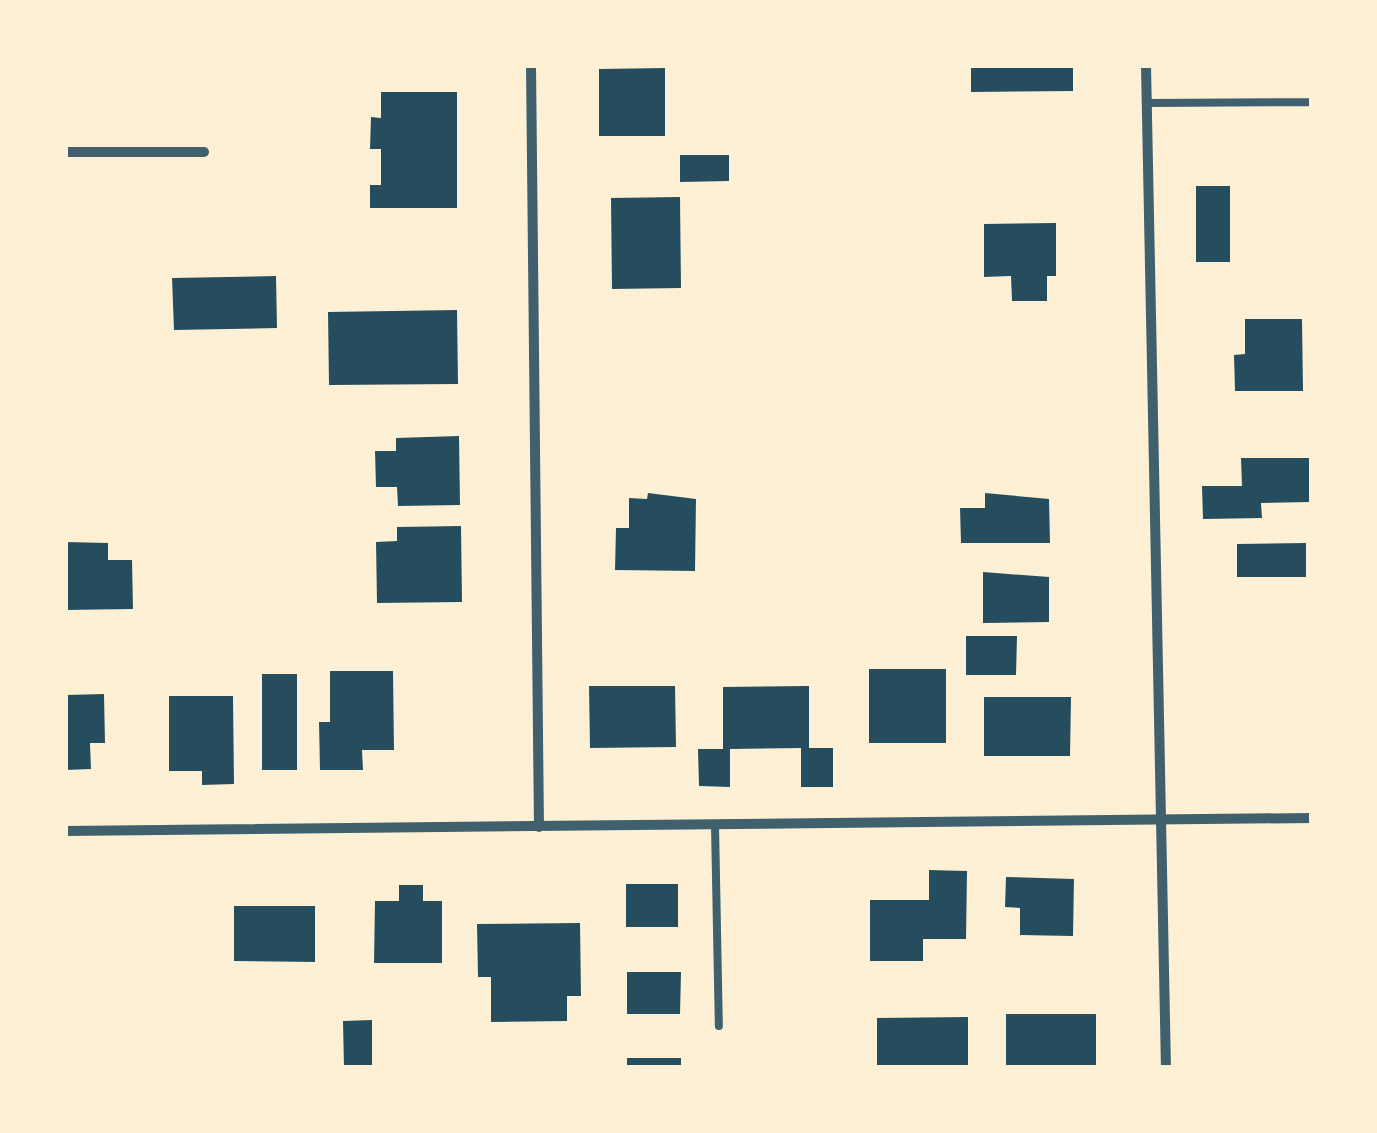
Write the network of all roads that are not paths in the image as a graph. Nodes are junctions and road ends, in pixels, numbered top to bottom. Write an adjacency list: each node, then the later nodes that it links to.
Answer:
1 (531, 65): 10 (street)
2 (1146, 65): 4 (street)
3 (1312, 102): 4 (lane)
4 (1146, 103): 7 (street)
5 (65, 152): 6 (street)
6 (204, 152)
7 (1164, 818): 8 (street); 9 (street); 13 (street)
8 (1312, 818)
9 (715, 824): 10 (street); 12 (lane)
10 (539, 827): 11 (street)
11 (65, 832)
12 (719, 1026)
13 (1166, 1068)

